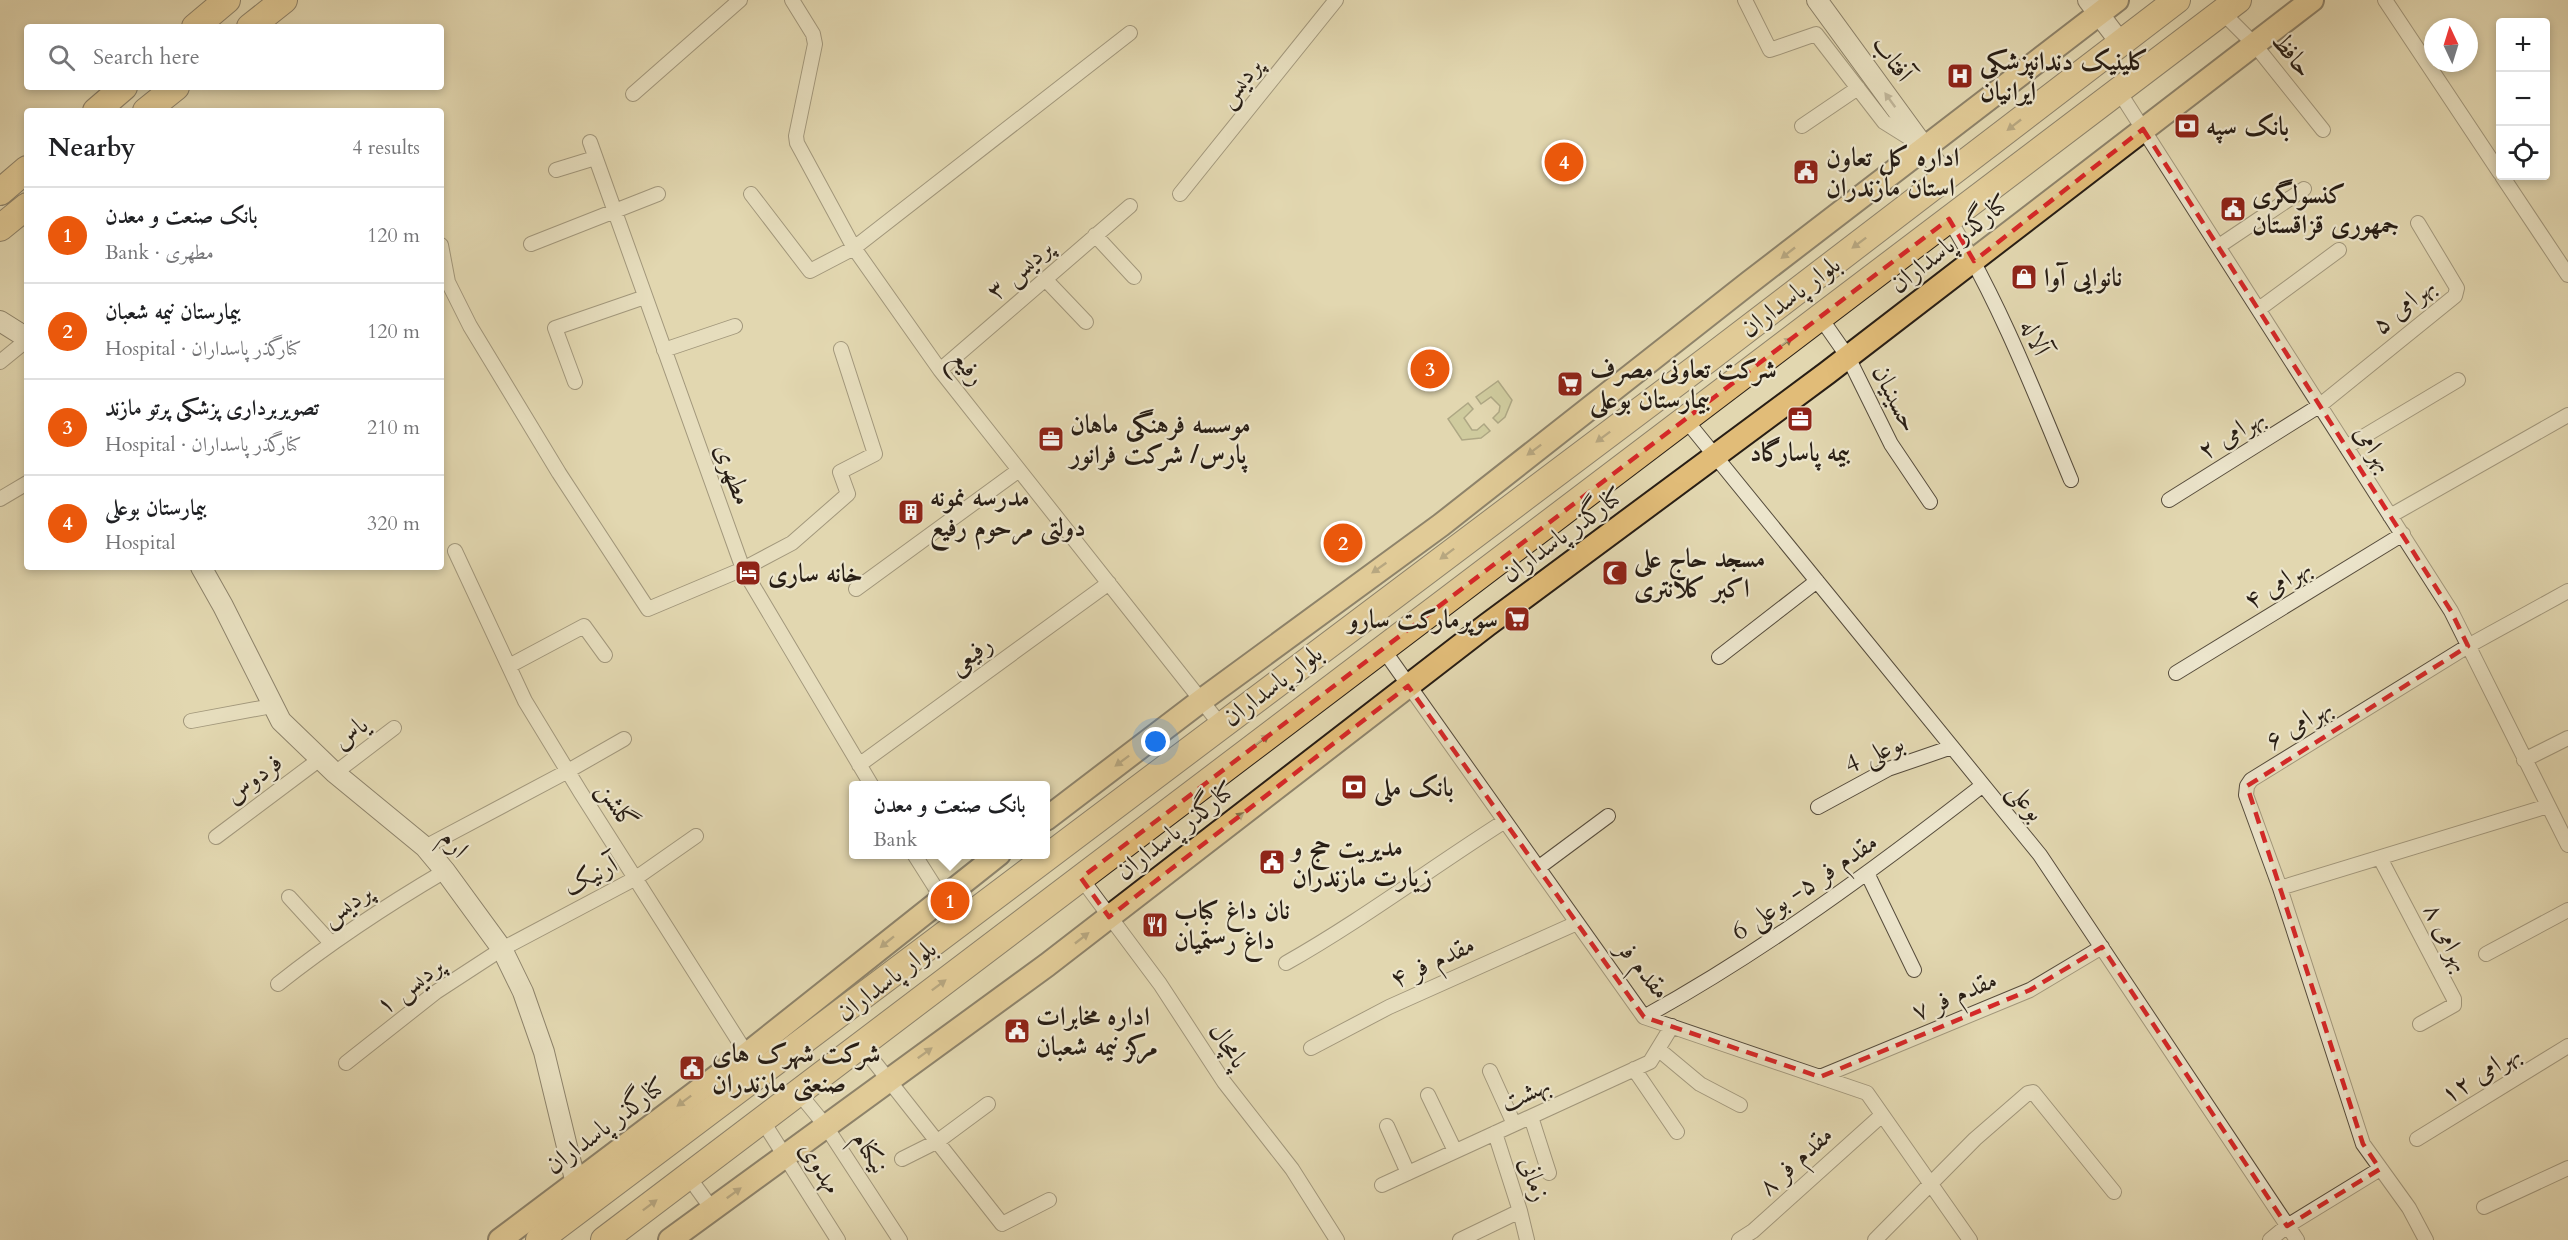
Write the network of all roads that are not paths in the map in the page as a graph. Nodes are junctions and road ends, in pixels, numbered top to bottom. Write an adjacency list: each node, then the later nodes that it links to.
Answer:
1 (227, 0): 14 (highway)
2 (284, 0): 15 (highway)
3 (740, 0): 23 (street)
4 (792, 0): 51 (street, رفیع)
5 (1336, 0): 41 (street, پردیس)
6 (1745, 0): 19 (street)
7 (1817, 0): 30 (main road, آفتاب, one-way to 7)
8 (2117, 0): 13 (main road)
9 (2177, 0): 17 (highway, بلوار پاسداران)
10 (2312, 0): 18 (main road, کنارگذر پاسداران)
11 (2385, 0): 32 (street)
12 (2230, 6): 18 (street, حافظ); 22 (highway, بلوار پاسداران)
13 (2093, 7): 17 (main road); 30 (main road)
14 (199, 24)
15 (254, 24)
16 (1130, 33): 51 (street)
17 (2121, 42): 35 (highway, بلوار پاسداران, one-way to 35)
18 (2255, 45): 27 (main road, کنارگذر پاسداران); 28 (street, حافظ)
19 (1858, 88): 26 (street); 30 (street)
20 (120, 90): 24 (highway)
21 (172, 90): 25 (highway)
22 (2118, 90): 27 (street, بهرامی); 45 (highway, بلوار پاسداران)
23 (633, 94)
24 (100, 108)
25 (150, 108)
26 (1802, 126)
27 (2143, 129): 50 (street, بهرامی); 54 (main road, کنارگذر پاسداران)
28 (2323, 130)
29 (590, 142): 31 (street, مطهری)
30 (1925, 148): 35 (main road, آفتاب); 102 (main road, one-way to 102)
31 (595, 158): 33 (street); 44 (street, مطهری)
32 (2496, 166)
33 (556, 170)
34 (24, 172): 38 (highway)
35 (1946, 177): 105 (highway, بلوار پاسداران, one-way to 105)
36 (2505, 180): 55 (street)
37 (2304, 189): 50 (street)
38 (0, 192)
39 (658, 194): 44 (street)
40 (751, 194): 51 (street)
41 (1180, 194)
42 (1130, 206): 48 (street, پردیس ۳)
43 (24, 208): 47 (highway)
44 (614, 211): 49 (street); 58 (street, مطهری)
45 (1949, 219): 54 (street, آلاله); 60 (highway, بلوار پاسداران)
46 (2418, 223): 75 (street, بهرامی ۵)
47 (0, 228)
48 (1095, 235): 56 (street); 57 (street, پردیس ۳)
49 (531, 244)
50 (2219, 246): 59 (street, بهرامی)
51 (854, 248): 72 (street, رفیع)
52 (2339, 250): 59 (street)
53 (444, 261): 89 (street)
54 (1974, 261): 70 (main road, کنارگذر پاسداران); 81 (street, آلاله)
55 (2568, 275)
56 (1134, 277)
57 (1045, 279): 62 (street); 72 (street, پردیس ۳)
58 (645, 297): 69 (street, مطهری); 74 (street)
59 (2259, 309): 75 (street, بهرامی)
60 (1820, 317): 70 (street, حسینیان); 77 (highway, بلوار پاسداران, one-way to 60)
61 (0, 321): 65 (main road)
62 (1086, 322)
63 (735, 326): 69 (street)
64 (0, 331): 66 (main road)
65 (24, 337)
66 (24, 338)
67 (24, 342): 71 (street)
68 (841, 349): 89 (street)
69 (664, 350): 89 (street, مطهری)
70 (1848, 357): 79 (main road, کنارگذر پاسداران); 85 (street, حسینیان)
71 (0, 363)
72 (940, 370): 80 (street, رفیع)
73 (2458, 380): 78 (street)
74 (575, 382)
75 (2319, 406): 78 (street, بهرامی); 84 (street, بهرامی ۲)
76 (2568, 415): 86 (street)
77 (1685, 419): 79 (street, بوعلی); 96 (highway, بلوار پاسداران)
78 (2346, 447): 86 (street, بهرامی)
79 (1716, 456): 91 (street, بوعلی); 101 (main road, کنارگذر پاسداران)
80 (1019, 470): 92 (street, رفیع); 93 (street)
81 (2071, 480)
82 (24, 485): 83 (street)
83 (0, 499)
84 (2169, 500)
85 (1930, 502)
86 (2390, 516): 87 (street, بهرامی)
87 (2403, 534): 95 (street, بهرامی); 100 (street, بهرامی ۴)
88 (455, 551): 99 (street, گلشن)
89 (743, 569): 112 (street, مطهری)
90 (203, 570): 103 (main road, ارم)
91 (1817, 581): 98 (street); 109 (street, بوعلی)
92 (1109, 583): 102 (street, رفیع); 112 (street, رفیعی)
93 (855, 589)
94 (2568, 591): 95 (street, بهرامی ۶)
95 (2468, 646): 111 (street, بهرامی); 137 (street, بهرامی ۶)
96 (1383, 649): 101 (street, مقدم فر); 136 (highway, بلوار پاسداران, one-way to 96)
97 (605, 655): 99 (street)
98 (1719, 657)
99 (509, 666): 113 (street, گلشن)
100 (2176, 673)
101 (1408, 686): 121 (street, مقدم فر); 141 (main road, کنارگذر پاسداران, one-way to 101)
102 (1202, 700): 105 (street, رفیع); 119 (main road, one-way to 119)
103 (272, 706): 104 (street); 110 (main road, ارم)
104 (191, 721)
105 (1220, 724): 127 (highway, بلوار پاسداران)
106 (394, 729): 114 (street, یاس)
107 (2568, 738): 111 (street)
108 (624, 739): 113 (street)
109 (1952, 747): 116 (street, بوعلی); 118 (street, بوعلی 4)
110 (320, 759): 114 (main road, ارم); 124 (street, فردوس)
111 (2524, 760): 117 (street, بهرامی)
112 (859, 765): 115 (street, مطهری)
113 (568, 771): 126 (street); 135 (street, گلشن)
114 (335, 773): 126 (main road, ارم)
115 (869, 781)
116 (1983, 784): 134 (street, مقدم فر ۵- بوعلی 6); 145 (street, بوعلی)
117 (2548, 806): 122 (street, بهرامی); 128 (street)
118 (1818, 807)
119 (1050, 816)
120 (1608, 816): 132 (street)
121 (1505, 821): 132 (street, مقدم فر); 148 (street)
122 (2564, 831): 125 (street, بهرامی)
123 (696, 836): 135 (street, آرنیک)
124 (216, 837)
125 (2568, 845)
126 (424, 848): 133 (main road, ارم)
127 (1050, 854)
128 (2380, 858): 137 (street); 152 (street, بهرامی ۸)
129 (917, 859): 139 (street)
130 (994, 859): 139 (main road, کنارگذر پاسداران)
131 (1044, 859): 143 (highway, بلوار پاسداران)
132 (1538, 868): 142 (street, مقدم فر)
133 (445, 871): 144 (street, پردیس); 146 (main road, ارم)
134 (1867, 873): 149 (street); 151 (street, مقدم فر ۵- بوعلی 6)
135 (636, 878): 146 (street, آرنیک); 159 (street, گلشن)
136 (1081, 878): 141 (street, پامچال); 154 (highway, بلوار پاسداران, one-way to 136)
137 (2280, 888): 182 (street, بهرامی ۶)
138 (289, 897): 144 (street)
139 (941, 898): 143 (street); 159 (main road, کنارگذر پاسداران, one-way to 159)
140 (2568, 910): 147 (street)
141 (1109, 917): 163 (main road, کنارگذر پاسداران, one-way to 141); 202 (street, پامچال)
142 (1577, 923): 151 (street, مقدم فر); 156 (street, مقدم فر ۴)
143 (958, 925): 159 (highway, بلوار پاسداران)
144 (331, 943): 150 (street, پردیس)
145 (2102, 947): 162 (street, مقدم فر ۷); 195 (street, بوعلی)
146 (502, 949): 158 (street, پردیس ۱); 186 (main road, ارم)
147 (2486, 954)
148 (1286, 963)
149 (1914, 970)
150 (278, 984)
151 (1644, 1017): 153 (street, مقدم فر)
152 (2421, 1023)
153 (1672, 1026): 157 (street, بهشت); 162 (street, مقدم فر)
154 (861, 1045): 163 (street); 164 (highway, بلوار پاسداران)
155 (2568, 1046): 176 (street, بهرامی ۱۲)
156 (1311, 1048)
157 (1658, 1049): 160 (street, بهشت); 167 (street)
158 (346, 1063)
159 (753, 1064): 186 (main road, کنارگذر پاسداران, one-way to 186); 192 (highway, بلوار پاسداران)
160 (1634, 1069): 169 (street, بهشت); 174 (street)
161 (1490, 1071): 171 (street)
162 (1820, 1077): 168 (street, مقدم فر)
163 (890, 1078): 172 (main road, کنارگذر پاسداران); 177 (street)
164 (798, 1092): 170 (highway, بلوار پاسداران); 172 (street, نیکنام)
165 (1428, 1095): 178 (street)
166 (988, 1104): 177 (street)
167 (1740, 1105)
168 (1882, 1115): 187 (street, مقدم فر); 205 (street, مقدم فر ۸)
169 (1531, 1117): 171 (street, بهشت); 184 (street)
170 (762, 1120): 179 (street, مهدوی); 185 (highway, بلوار پاسداران)
171 (1514, 1124): 175 (street, بهشت)
172 (825, 1125): 179 (main road, کنارگذر پاسداران); 201 (street, نیکنام)
173 (1387, 1126): 183 (street)
174 (1677, 1132)
175 (1495, 1133): 178 (street, بهشت); 194 (street, زمانی)
176 (2417, 1139)
177 (938, 1142): 180 (street); 190 (street)
178 (1455, 1151): 183 (street, بهشت)
179 (785, 1155): 193 (main road, کنارگذر پاسداران, one-way to 179); 200 (street, مهدوی)
180 (902, 1159)
181 (2568, 1168): 191 (street)
182 (2380, 1169): 195 (street); 210 (street, بهرامی ۶)
183 (1408, 1173): 188 (street, بهشت)
184 (1549, 1173)
185 (688, 1176): 193 (street); 198 (highway, بلوار پاسداران, one-way to 185)
186 (575, 1182): 192 (main road, ارم); 196 (main road, کنارگذر پاسداران)
187 (1930, 1184): 189 (street); 206 (street); 207 (street, مقدم فر)
188 (1382, 1185)
189 (2114, 1192)
190 (1049, 1200)
191 (2484, 1207)
192 (581, 1208): 197 (highway, بلوار پاسداران)
193 (712, 1209): 199 (main road, کنارگذر پاسداران)
194 (1520, 1211): 203 (street); 204 (street, زمانی)
195 (2287, 1226): 208 (street); 209 (street, بوعلی)
196 (500, 1240)
197 (539, 1240)
198 (603, 1240)
199 (670, 1240)
200 (838, 1240)
201 (900, 1240)
202 (1336, 1240)
203 (1460, 1240)
204 (1527, 1240)
205 (1739, 1240)
206 (1875, 1240)
207 (1970, 1240)
208 (2270, 1240)
209 (2297, 1240)
210 (2426, 1240)

